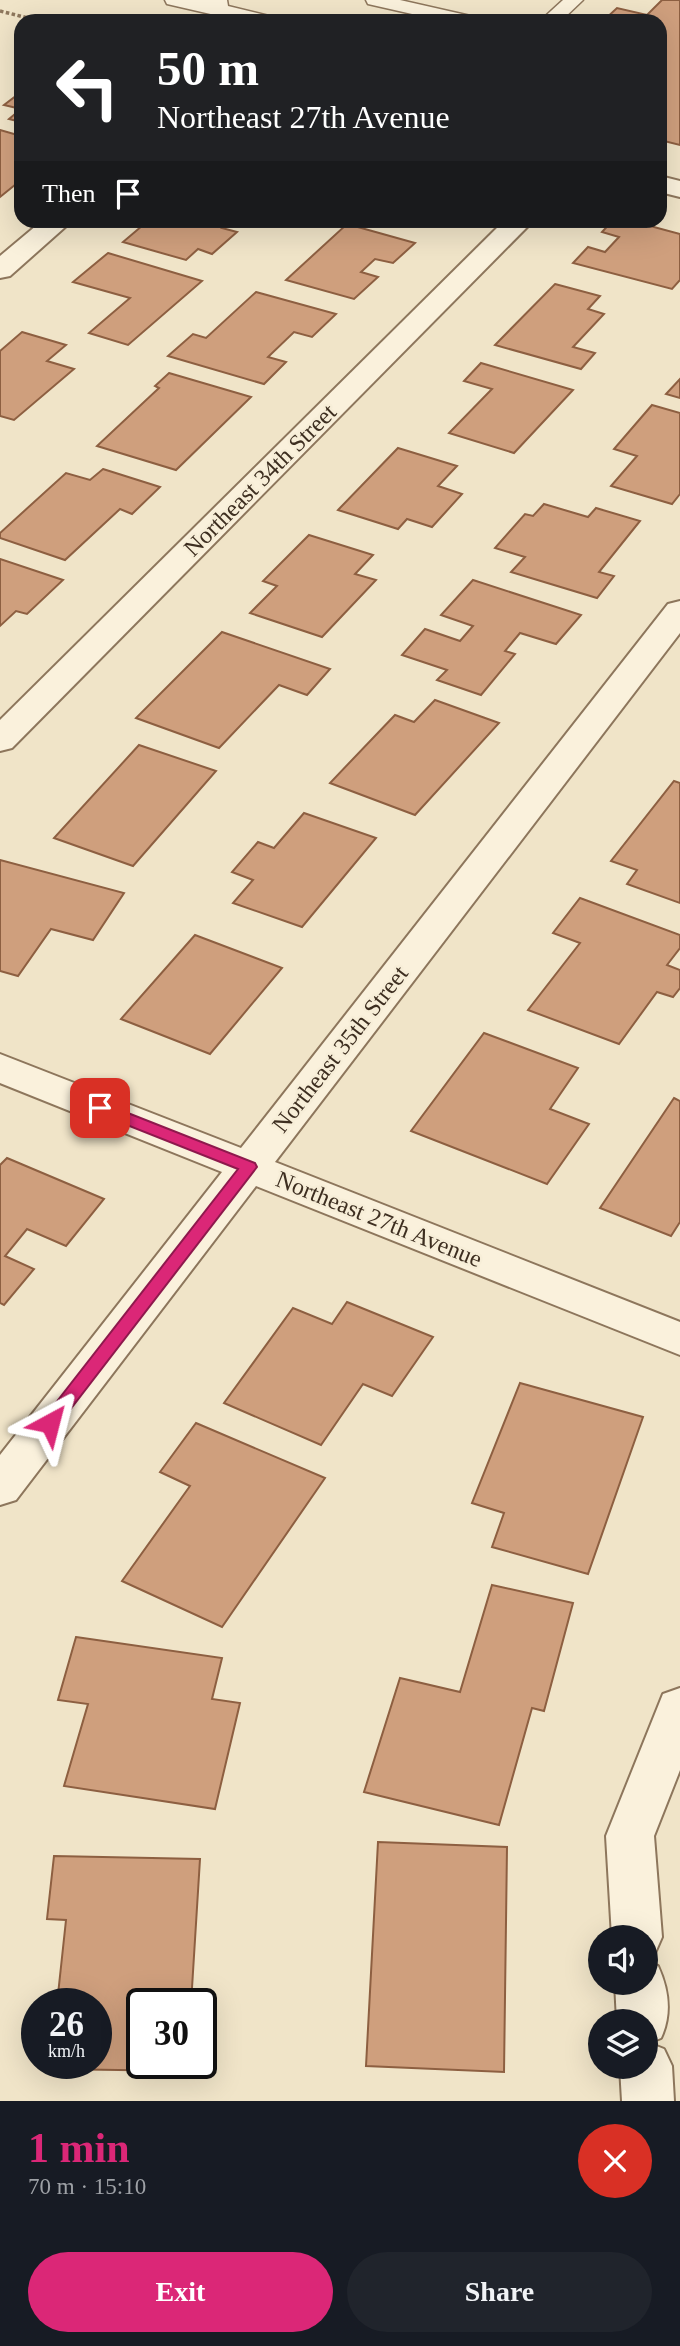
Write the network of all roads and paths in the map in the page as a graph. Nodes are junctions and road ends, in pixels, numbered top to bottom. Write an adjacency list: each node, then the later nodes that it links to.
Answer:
1 (174, 0): 4 (lane)
2 (245, 0): 4 (lane)
3 (375, 0): 6 (lane)
4 (202, 3): 5 (lane)
5 (241, 14)
6 (437, 14)
7 (50, 228): 9 (street)
8 (513, 228): 11 (street, Northeast 34th Street)
9 (0, 270)
10 (680, 611): 13 (street, Northeast 35th Street)
11 (0, 740)
12 (0, 1069): 13 (street, Northeast 27th Avenue)
13 (249, 1167): 14 (street, Northeast 27th Avenue); 15 (street, Northeast 35th Street)
14 (680, 1339)
15 (0, 1487)
16 (680, 1708): 17 (street)
17 (636, 1925)
18 (647, 2079): 19 (street)
19 (648, 2101)

